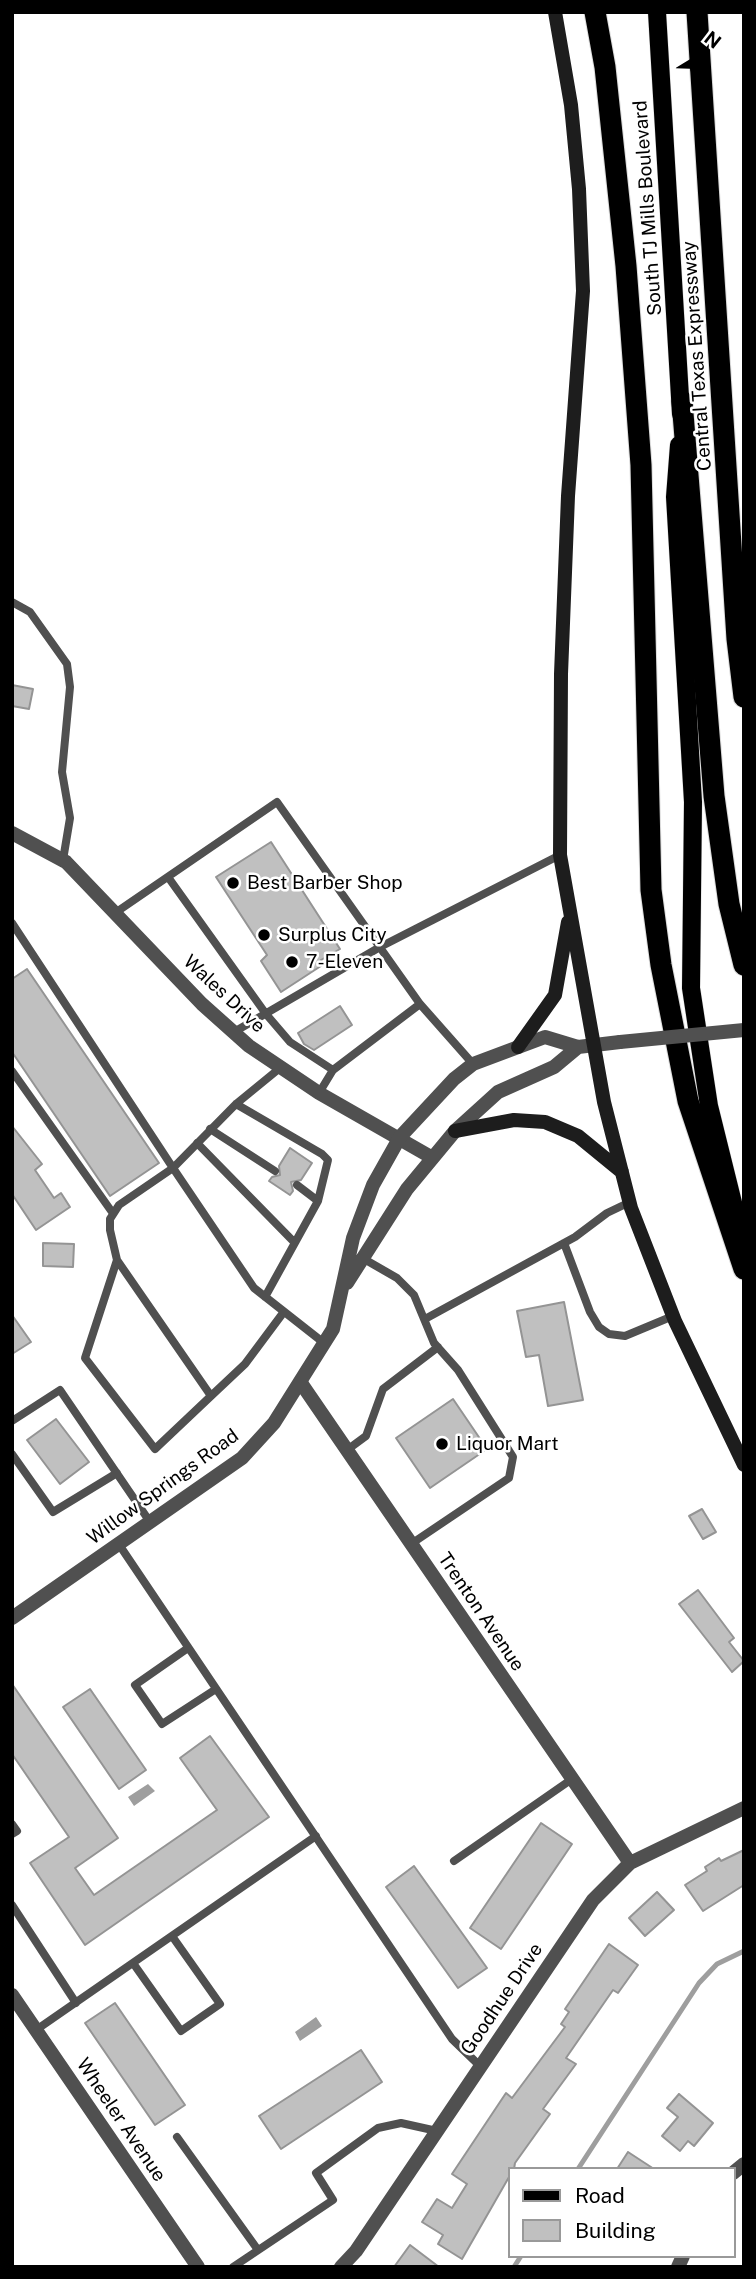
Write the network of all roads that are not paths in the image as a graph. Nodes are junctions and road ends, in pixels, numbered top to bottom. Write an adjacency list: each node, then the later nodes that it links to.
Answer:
1 (555, 12): 11 (main road)
2 (596, 12): 50 (highway)
3 (650, 12): 6 (main road)
4 (657, 12): 6 (main road, South TJ Mills Boulevard)
5 (697, 12): 9 (highway, Central Texas Expressway)
6 (659, 50): 7 (main road, South TJ Mills Boulevard)
7 (682, 401): 19 (highway); 47 (main road, South TJ Mills Boulevard)
8 (12, 602): 12 (lane)
9 (744, 697)
10 (12, 833): 12 (street, Wales Drive)
11 (560, 855): 15 (main road); 18 (lane)
12 (63, 860): 14 (street, Wales Drive)
13 (168, 877): 14 (lane); 18 (lane); 21 (lane)
14 (115, 913): 23 (street, Wales Drive)
15 (570, 914): 24 (main road); 25 (main road)
16 (12, 923): 17 (lane)
17 (15, 935): 38 (lane)
18 (380, 947): 20 (lane); 21 (lane)
19 (744, 965)
20 (420, 1004): 27 (lane); 29 (lane)
21 (266, 1014): 23 (lane); 29 (lane)
22 (744, 1030): 24 (street, bridge)
23 (234, 1032): 28 (street, Wales Drive)
24 (594, 1044): 26 (street, Willow Springs Road); 40 (main road)
25 (518, 1047): 26 (street, Willow Springs Road); 27 (street, Willow Springs Road)
26 (578, 1047): 34 (street, Willow Springs Road)
27 (473, 1064): 35 (street, Willow Springs Road)
28 (280, 1068): 31 (street, Wales Drive); 32 (lane)
29 (333, 1070): 31 (lane)
30 (12, 1071): 44 (lane)
31 (319, 1093): 35 (street, Wales Drive)
32 (236, 1104): 33 (lane); 42 (lane)
33 (211, 1129): 36 (lane); 39 (lane)
34 (455, 1131): 37 (street, Willow Springs Road); 40 (main road)
35 (400, 1137): 37 (street, Wales Drive); 51 (street, Willow Springs Road)
36 (197, 1143): 38 (lane); 45 (lane)
37 (431, 1157): 48 (street, Willow Springs Road)
38 (173, 1168): 44 (lane); 52 (lane)
39 (275, 1171)
40 (622, 1172): 43 (main road)
41 (297, 1185): 42 (lane)
42 (318, 1201): 45 (lane)
43 (630, 1202): 46 (lane); 54 (main road)
44 (112, 1212): 49 (lane)
45 (294, 1242): 52 (lane)
46 (564, 1243): 54 (lane); 55 (lane)
47 (744, 1245)
48 (364, 1259): 51 (street, Willow Springs Road); 55 (lane)
49 (117, 1260): 59 (lane); 59 (lane)
50 (744, 1269)
51 (345, 1287): 56 (street, Willow Springs Road)
52 (265, 1297): 53 (lane)
53 (283, 1313): 56 (lane); 59 (lane)
54 (673, 1316): 63 (main road)
55 (425, 1319): 57 (lane)
56 (324, 1343): 58 (street, Willow Springs Road)
57 (438, 1347): 61 (lane); 67 (lane)
58 (301, 1383): 61 (street, Trenton Avenue); 65 (street, Willow Springs Road)
59 (211, 1396)
60 (12, 1421): 64 (lane)
61 (347, 1450): 67 (street, Trenton Avenue)
62 (12, 1454): 64 (lane)
63 (744, 1465)
64 (117, 1473): 65 (lane)
65 (150, 1522): 66 (street, Willow Springs Road)
66 (118, 1543): 68 (street, Willow Springs Road); 69 (lane)
67 (411, 1544): 71 (street, Trenton Avenue)
68 (12, 1618)
69 (188, 1648): 70 (lane); 70 (lane)
70 (216, 1689): 75 (lane)
71 (572, 1779): 76 (lane); 77 (street, Trenton Avenue)
72 (744, 1808): 77 (street, Goodhue Drive)
73 (12, 1824): 74 (lane)
74 (12, 1834)
75 (316, 1836): 79 (lane); 84 (lane)
76 (454, 1861)
77 (630, 1863): 84 (street, Goodhue Drive)
78 (12, 1905): 82 (lane)
79 (172, 1936): 80 (lane); 80 (lane)
80 (133, 1963): 82 (lane)
81 (12, 1995): 83 (street, Wheeler Avenue)
82 (76, 2003): 83 (lane)
83 (36, 2030): 88 (street, Wheeler Avenue)
84 (480, 2066): 85 (street, Goodhue Drive)
85 (436, 2131): 87 (lane); 90 (street, Goodhue Drive)
86 (177, 2137): 87 (lane)
87 (258, 2250): 89 (lane)
88 (198, 2267)
89 (233, 2267)
90 (341, 2267)

